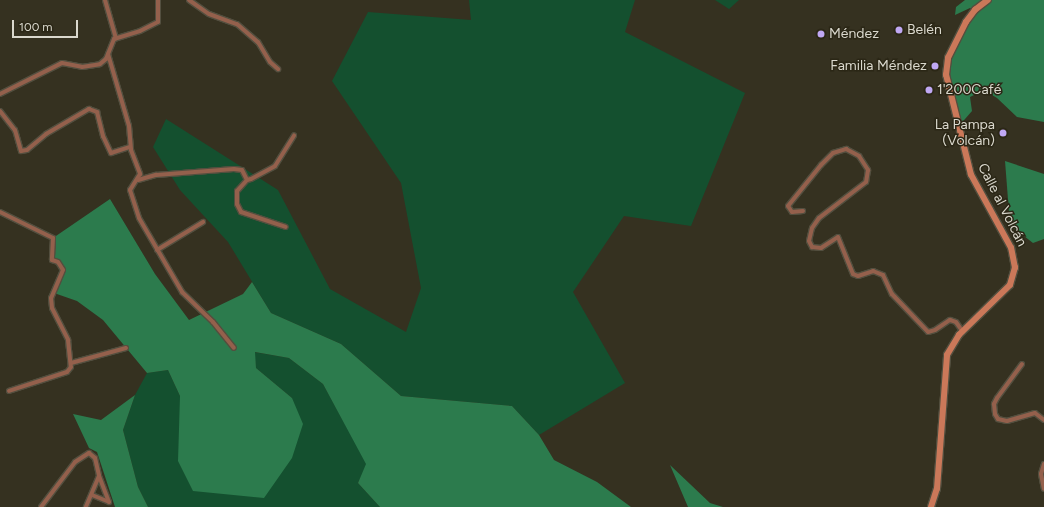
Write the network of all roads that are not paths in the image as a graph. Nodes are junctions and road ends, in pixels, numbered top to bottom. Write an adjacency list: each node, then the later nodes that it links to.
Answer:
1 (105, 0): 5 (street)
2 (158, 0): 5 (street)
3 (190, 0): 7 (street)
4 (988, 0): 19 (street, Calle al Volcán)
5 (116, 38): 6 (street)
6 (108, 54): 8 (street); 11 (street)
7 (278, 69)
8 (0, 94)
9 (0, 111): 11 (street)
10 (294, 136): 13 (street)
11 (130, 147): 12 (street)
12 (138, 180): 13 (street); 18 (street)
13 (247, 180): 17 (street)
14 (803, 211): 19 (street)
15 (0, 212): 22 (street)
16 (203, 222): 18 (street)
17 (286, 227)
18 (158, 250): 21 (street)
19 (963, 332): 32 (street, Calle al Volcán)
20 (126, 348): 22 (street)
21 (234, 348)
22 (71, 363): 24 (street)
23 (1022, 364): 25 (street)
24 (9, 391)
25 (1044, 420)
26 (1044, 464): 28 (street)
27 (99, 476): 29 (street); 29 (street); 30 (street)
28 (1044, 489)
29 (92, 495): 31 (street)
30 (41, 507)
31 (86, 507)
32 (931, 507)

